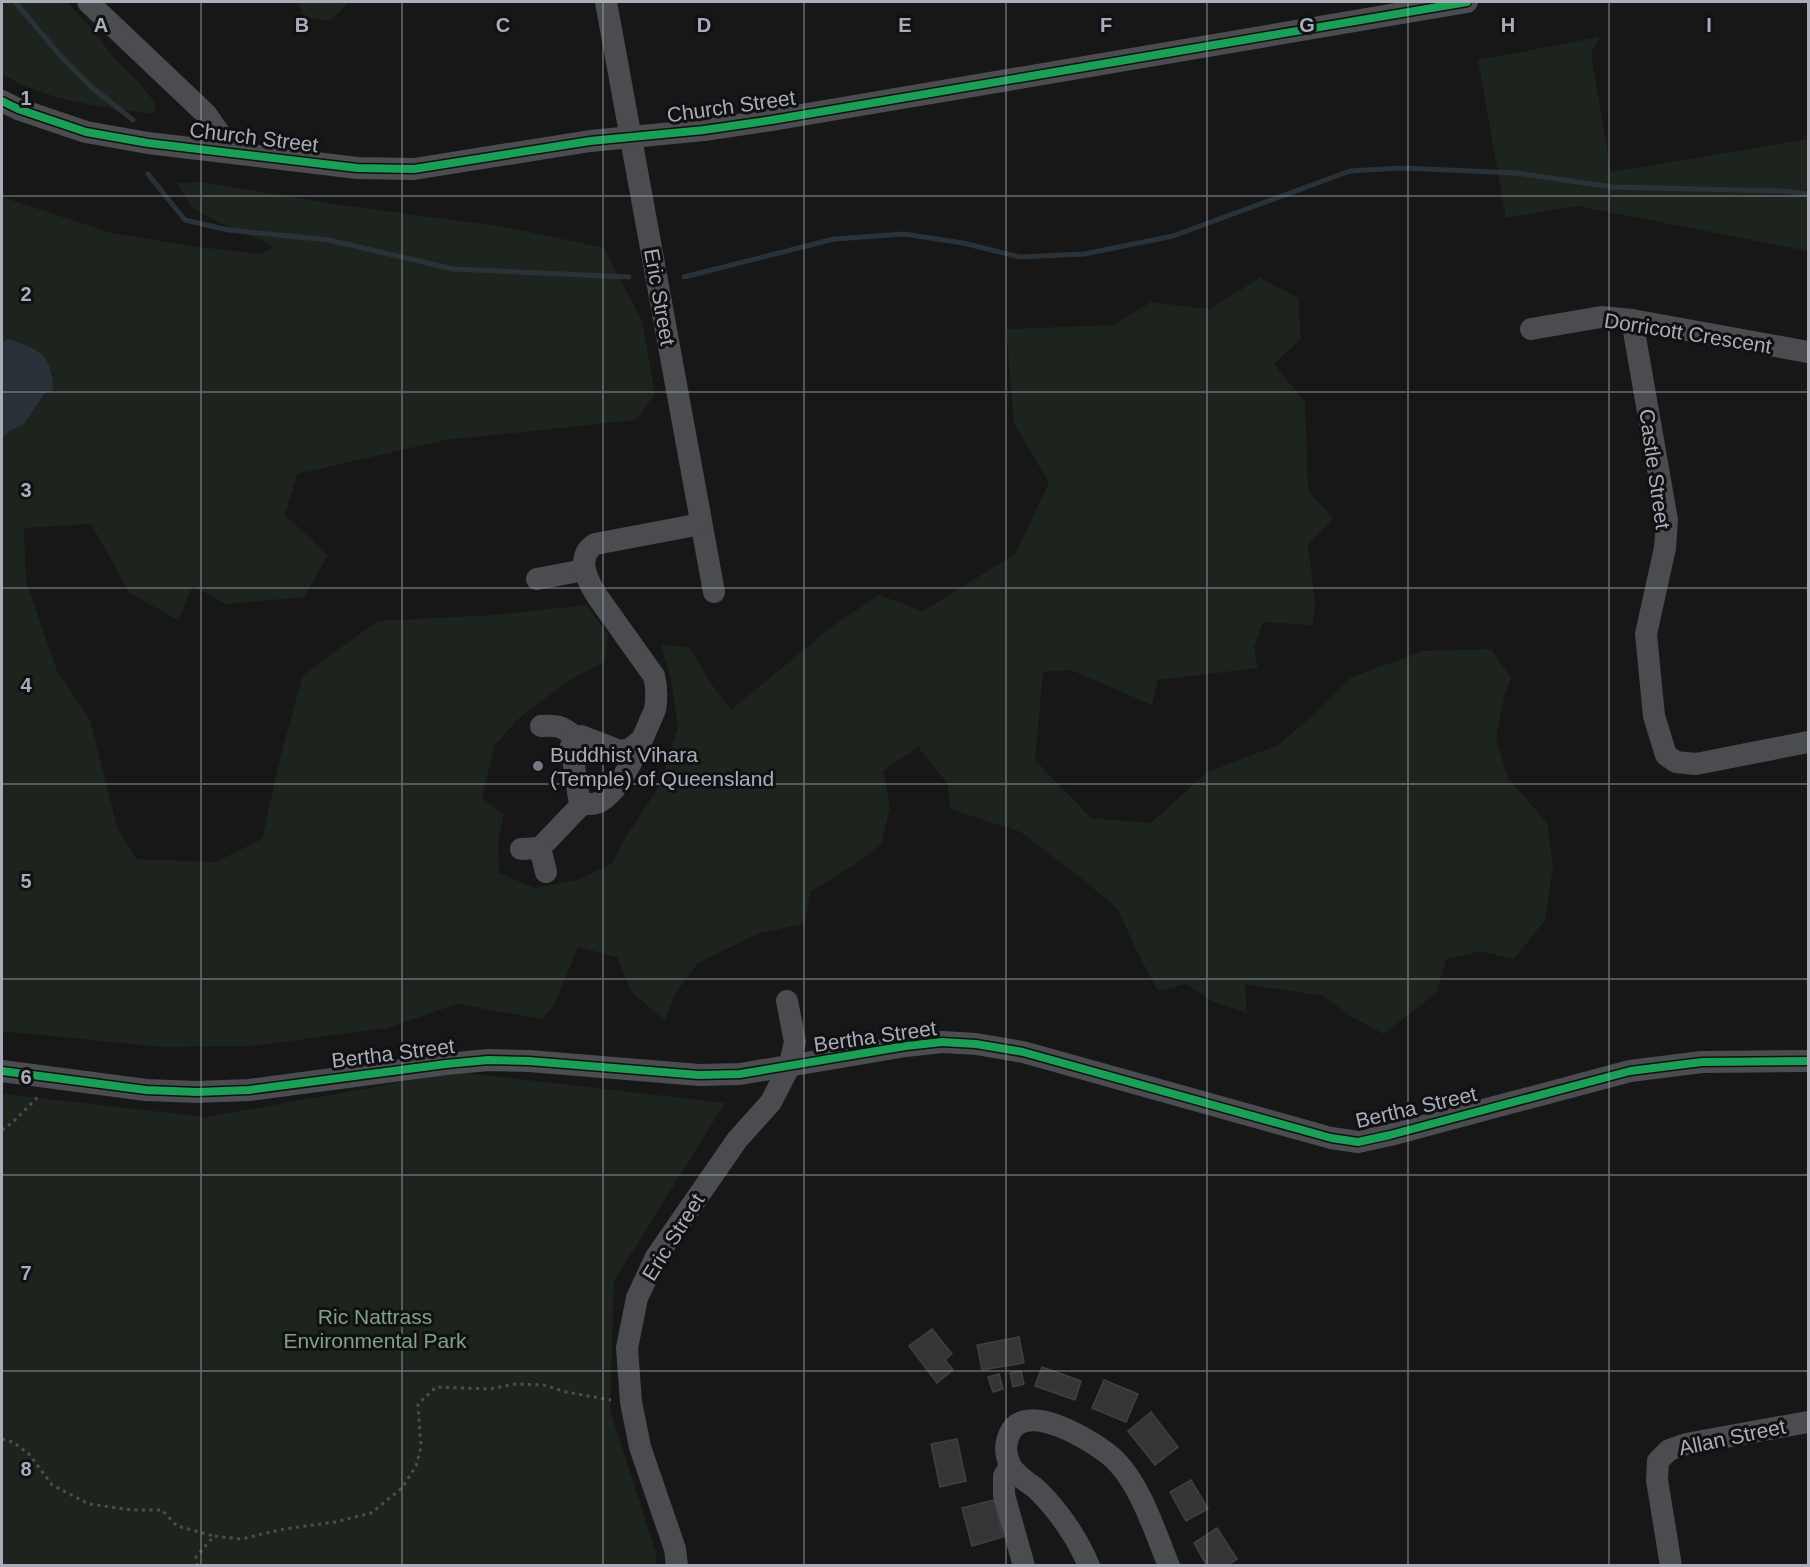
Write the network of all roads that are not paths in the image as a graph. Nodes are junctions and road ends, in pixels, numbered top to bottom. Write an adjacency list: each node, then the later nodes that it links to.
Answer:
1 (87, 2): 6 (street)
2 (606, 2): 5 (street, Eric Street)
3 (1467, 2): 5 (street, Church Street)
4 (2, 101): 6 (street, Church Street)
5 (631, 137): 6 (street, Church Street); 10 (street, Eric Street)
6 (227, 152)
7 (1632, 320): 8 (street, Dorricott Crescent); 9 (street, Dorricott Crescent); 17 (street, Castle Street)
8 (1531, 329)
9 (1809, 352)
10 (701, 524): 11 (street); 13 (street, Eric Street)
11 (584, 570): 12 (street); 16 (street)
12 (537, 579)
13 (714, 592)
14 (541, 726): 15 (street)
15 (576, 737): 16 (street); 18 (street)
16 (641, 741): 18 (street)
17 (1809, 742)
18 (583, 803): 19 (street)
19 (546, 872)
20 (788, 1000): 22 (street, Eric Street)
21 (1809, 1061): 22 (street, Bertha Street)
22 (789, 1067): 23 (street, Bertha Street); 26 (street, Eric Street)
23 (2, 1071)
24 (1809, 1422): 30 (street, Allan Street)
25 (1010, 1466): 27 (street); 28 (street); 29 (street)
26 (677, 1566)
27 (1024, 1566)
28 (1089, 1566)
29 (1169, 1566)
30 (1671, 1566)

